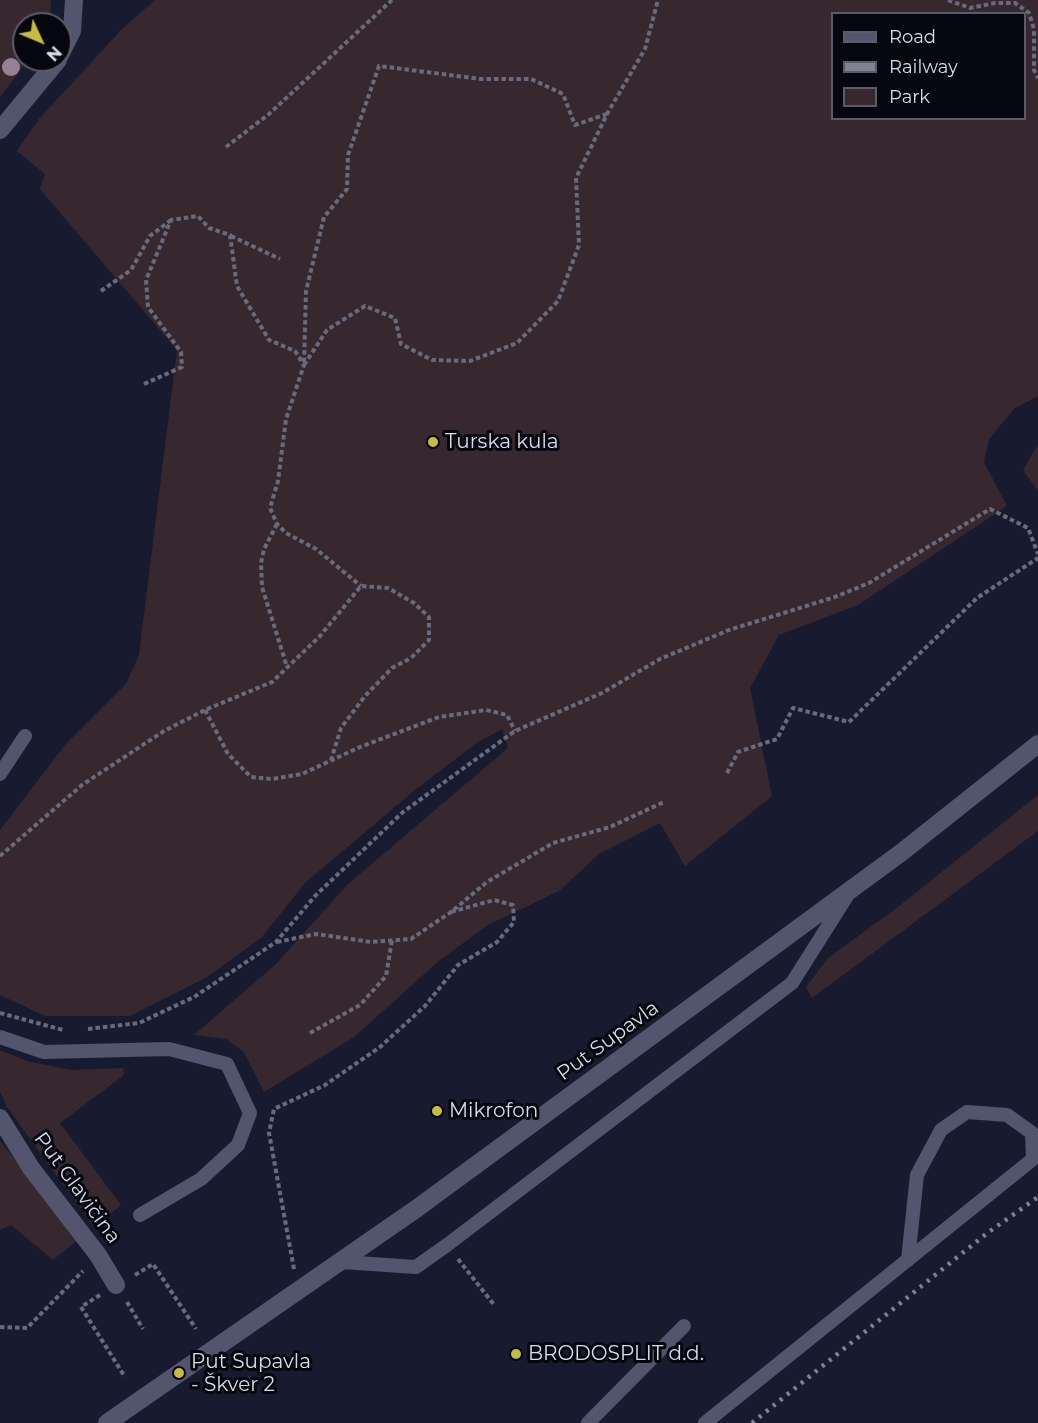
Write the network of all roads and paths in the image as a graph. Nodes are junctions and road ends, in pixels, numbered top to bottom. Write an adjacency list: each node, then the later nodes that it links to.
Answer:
1 (74, 0): 5 (street)
2 (392, 0): 10 (path)
3 (658, 0): 8 (path)
4 (948, 0): 7 (path)
5 (72, 32)
6 (48, 72): 9 (street)
7 (1038, 78)
8 (607, 114): 15 (path); 15 (path)
9 (0, 130)
10 (226, 147)
11 (171, 220): 12 (path); 14 (path); 16 (path)
12 (230, 235): 13 (path); 15 (path)
13 (280, 259)
14 (101, 291)
15 (303, 365): 17 (path)
16 (144, 384)
17 (277, 524): 20 (path); 21 (path)
18 (1038, 554): 23 (path)
19 (1038, 558): 27 (path)
20 (361, 586): 21 (path); 26 (path)
21 (287, 668): 22 (path)
22 (205, 710): 26 (path); 30 (path)
23 (515, 731): 26 (path); 34 (path)
24 (25, 736): 28 (lane)
25 (1038, 744): 31 (street, Put Supavla)
26 (331, 760)
27 (727, 773)
28 (0, 774)
29 (664, 802): 32 (path)
30 (0, 856)
31 (851, 890): 43 (lane); 46 (street, Put Supavla)
32 (451, 912): 33 (path); 49 (path)
33 (392, 940): 34 (path); 38 (path)
34 (276, 942): 36 (path)
35 (0, 1013): 37 (path)
36 (80, 1030)
37 (69, 1032)
38 (310, 1033)
39 (0, 1037): 42 (lane)
40 (0, 1118): 44 (street, Put Glavičina)
41 (1036, 1157): 45 (lane); 45 (lane)
42 (140, 1215)
43 (447, 1245): 46 (lane); 50 (path)
44 (98, 1255): 48 (street, Put Glavičina); 53 (path)
45 (908, 1260): 59 (lane)
46 (342, 1262): 49 (street, Put Supavla)
47 (153, 1264): 55 (path)
48 (117, 1285): 54 (path)
49 (299, 1292): 57 (street, Put Supavla)
50 (495, 1306)
51 (81, 1307): 56 (path)
52 (684, 1326): 58 (lane)
53 (0, 1327)
54 (143, 1329)
55 (196, 1329)
56 (125, 1377)
57 (106, 1423)
58 (588, 1423)
59 (705, 1423)

